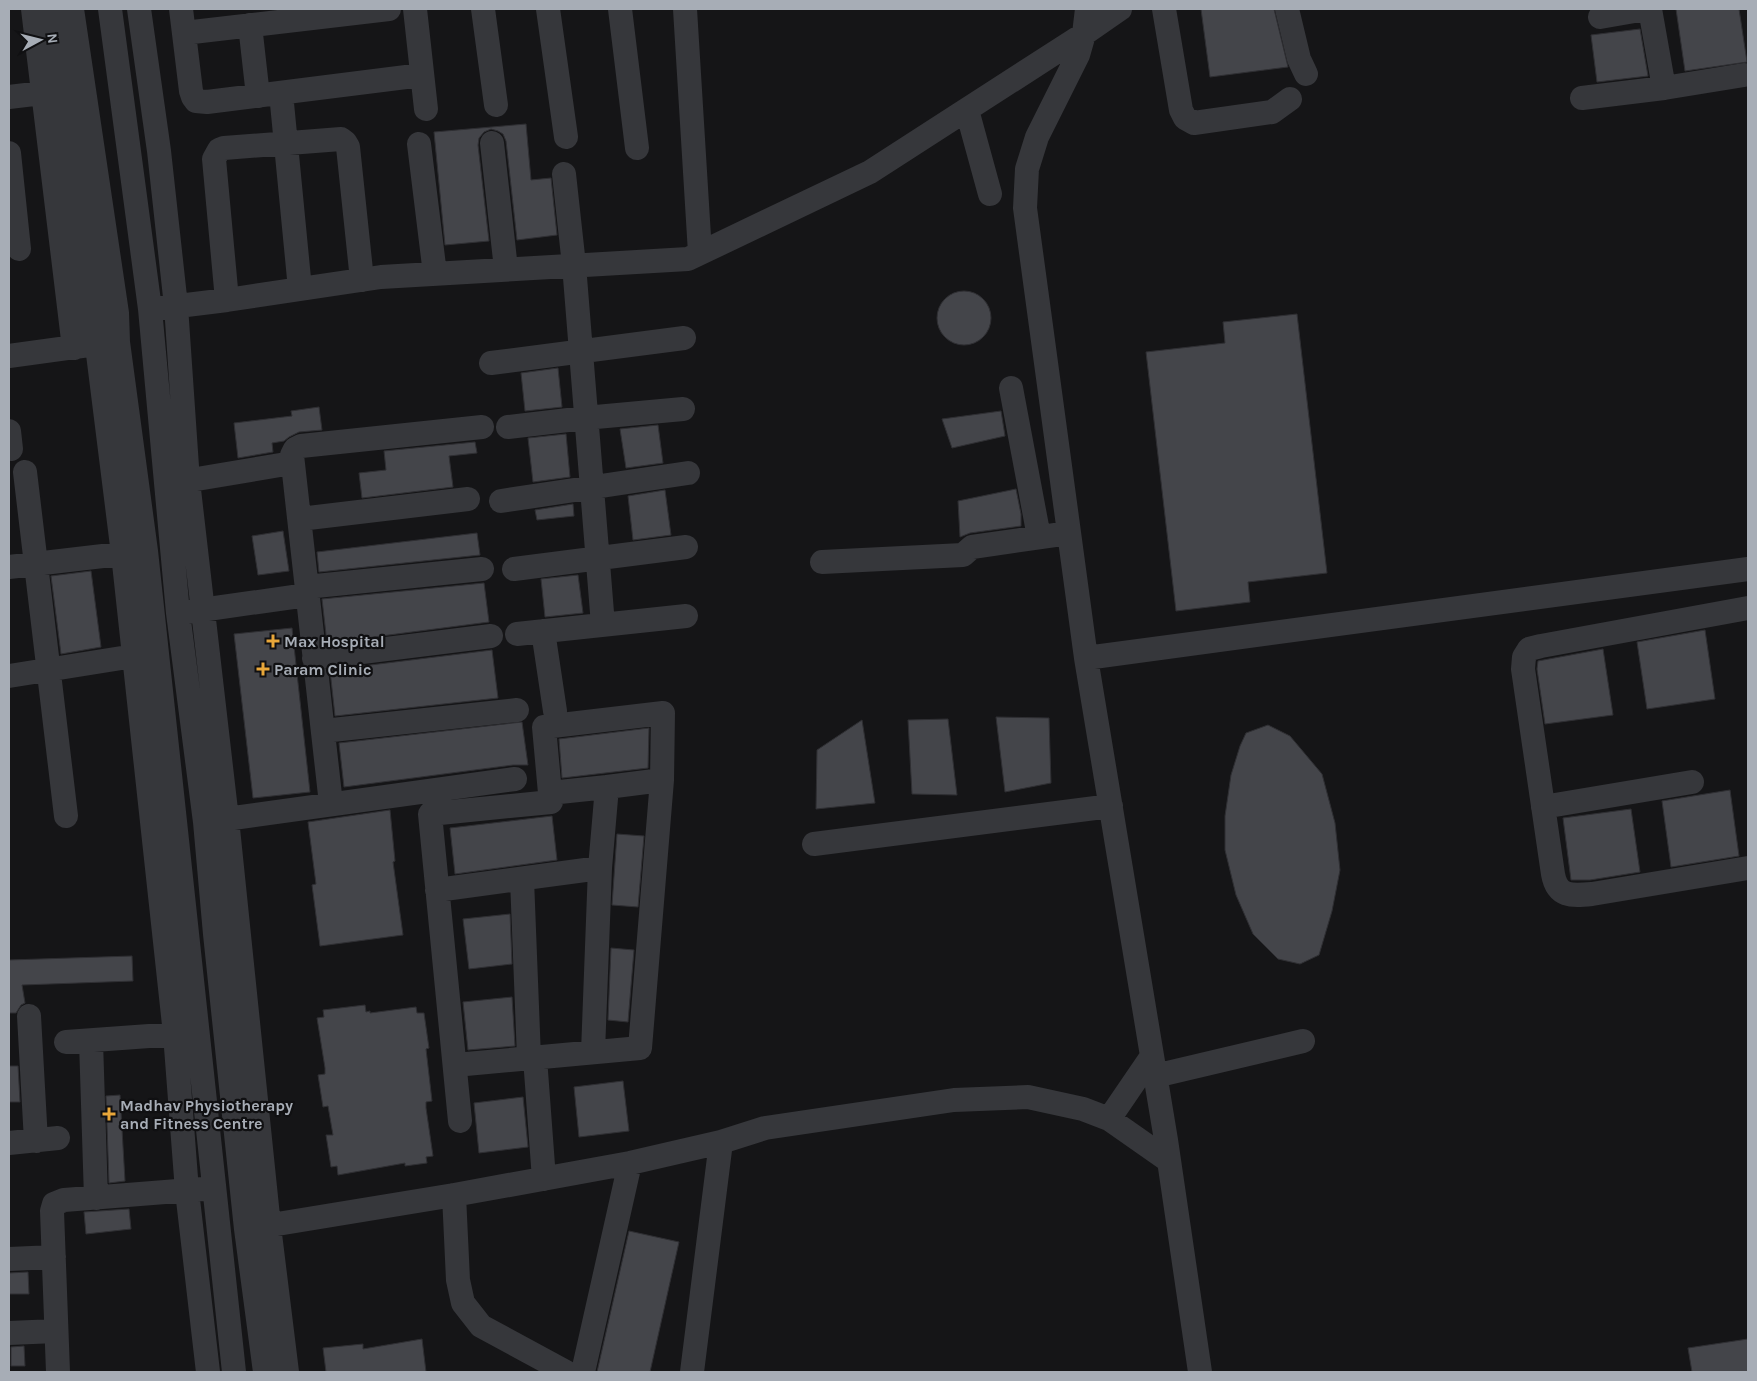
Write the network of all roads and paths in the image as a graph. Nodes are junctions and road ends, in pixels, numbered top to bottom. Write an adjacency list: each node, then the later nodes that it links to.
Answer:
1 (33, 9): 28 (street)
2 (53, 9): 28 (street)
3 (72, 9): 28 (street)
4 (110, 9): 53 (street)
5 (140, 9): 52 (street)
6 (181, 9): 22 (street)
7 (389, 9): 19 (street)
8 (414, 9): 25 (street)
9 (483, 9): 33 (street)
10 (548, 9): 36 (street)
11 (620, 9): 40 (street)
12 (685, 9): 45 (street)
13 (1087, 9): 23 (street)
14 (1120, 9): 23 (street)
15 (1164, 9): 32 (street)
16 (1287, 9): 24 (street)
17 (1646, 9): 20 (street)
18 (1650, 9): 27 (street)
19 (337, 12): 21 (street)
20 (1600, 17)
21 (250, 25): 22 (street); 29 (street)
22 (184, 32): 29 (street)
23 (1084, 34): 35 (street); 72 (street)
24 (1306, 74)
25 (422, 75): 29 (street); 34 (street)
26 (1744, 75): 27 (street)
27 (1664, 88): 31 (street)
28 (64, 90): 30 (street); 55 (street); 55 (street)
29 (269, 94): 37 (street)
30 (9, 97)
31 (1582, 98)
32 (1290, 99)
33 (496, 105)
34 (426, 109)
35 (967, 110): 43 (street); 45 (street)
36 (566, 137)
37 (286, 142): 49 (street); 50 (street); 51 (street)
38 (492, 143): 47 (street)
39 (419, 144): 48 (street)
40 (637, 148)
41 (9, 153): 44 (street)
42 (564, 174): 46 (street)
43 (990, 194)
44 (19, 249)
45 (700, 253): 46 (street)
46 (574, 266): 47 (street); 56 (street)
47 (506, 269): 48 (street)
48 (435, 274): 49 (street)
49 (362, 280): 50 (street)
50 (300, 289): 51 (street)
51 (227, 300): 52 (street)
52 (176, 306): 53 (street); 67 (street)
53 (150, 309): 67 (street)
54 (684, 338): 56 (street)
55 (96, 345): 57 (street); 77 (street); 78 (street)
56 (580, 351): 58 (street); 61 (street)
57 (9, 356)
58 (491, 362)
59 (1011, 388): 73 (street)
60 (683, 409): 61 (street)
61 (585, 418): 63 (street); 68 (street)
62 (482, 426): 64 (street)
63 (508, 427)
64 (292, 463): 67 (street); 71 (street)
65 (25, 472): 81 (street)
66 (688, 473): 68 (street)
67 (177, 482): 74 (street); 76 (street)
68 (591, 487): 70 (street); 79 (street)
69 (468, 499): 71 (street)
70 (501, 500)
71 (300, 519): 86 (street)
72 (1069, 532): 73 (street); 97 (street)
73 (1039, 537): 80 (street)
74 (196, 545): 76 (street); 88 (street)
75 (686, 547): 79 (street)
76 (172, 548): 77 (street); 89 (street)
77 (146, 551): 78 (street); 119 (street)
78 (123, 554): 81 (street); 95 (street)
79 (598, 558): 84 (street); 91 (street)
80 (822, 562)
81 (36, 564): 82 (street); 98 (street)
82 (9, 567)
83 (482, 569): 86 (street)
84 (514, 569)
85 (1748, 569): 97 (street)
86 (306, 591): 88 (street); 96 (street)
87 (1748, 608): 110 (street)
88 (204, 610): 89 (street); 112 (street)
89 (178, 613): 112 (street)
90 (686, 616): 91 (street)
91 (603, 625): 92 (street)
92 (543, 631): 93 (street); 101 (street)
93 (517, 634)
94 (491, 636): 96 (street)
95 (134, 656): 98 (street); 119 (street)
96 (314, 658): 102 (street)
97 (1086, 658): 109 (street)
98 (49, 669): 99 (street); 111 (street)
99 (9, 676)
100 (518, 710): 102 (street)
101 (555, 711)
102 (322, 731): 108 (street)
103 (515, 779): 108 (street)
104 (662, 780): 106 (street); 107 (street); 123 (street)
105 (1692, 782): 110 (street)
106 (607, 787): 107 (street); 114 (street)
107 (550, 793): 117 (street)
108 (331, 804): 112 (street)
109 (1111, 806): 113 (street); 126 (street)
110 (1543, 807): 115 (street)
111 (66, 816)
112 (216, 820): 138 (street)
113 (814, 844)
114 (600, 868): 116 (street); 123 (street)
115 (1748, 868)
116 (522, 880): 117 (street); 124 (street)
117 (437, 890): 125 (street)
118 (29, 1016): 130 (street)
119 (186, 1033): 120 (street); 134 (street); 135 (street)
120 (91, 1041): 122 (street); 137 (street)
121 (1303, 1041): 126 (street)
122 (66, 1042)
123 (594, 1052): 124 (street)
124 (537, 1057): 125 (street); 133 (street)
125 (455, 1065): 128 (street)
126 (1154, 1066): 127 (street); 131 (street)
127 (1109, 1119): 129 (street); 131 (street)
128 (460, 1121)
129 (721, 1142): 132 (street); 152 (street)
130 (9, 1143)
131 (1169, 1160): 153 (street)
132 (630, 1163): 133 (street); 151 (street)
133 (551, 1178): 136 (street)
134 (214, 1188): 135 (street); 139 (street)
135 (187, 1190): 137 (street); 140 (street)
136 (454, 1195): 138 (street); 150 (street)
137 (96, 1198): 141 (street)
138 (258, 1227): 139 (street); 148 (street); 149 (street)
139 (218, 1229): 140 (street); 147 (street)
140 (192, 1231): 146 (street)
141 (54, 1257): 142 (street); 143 (street)
142 (9, 1259)
143 (56, 1331): 144 (street); 145 (street)
144 (9, 1333)
145 (58, 1372)
146 (208, 1372)
147 (234, 1372)
148 (265, 1372)
149 (286, 1372)
150 (566, 1372)
151 (583, 1372)
152 (692, 1372)
153 (1200, 1372)

